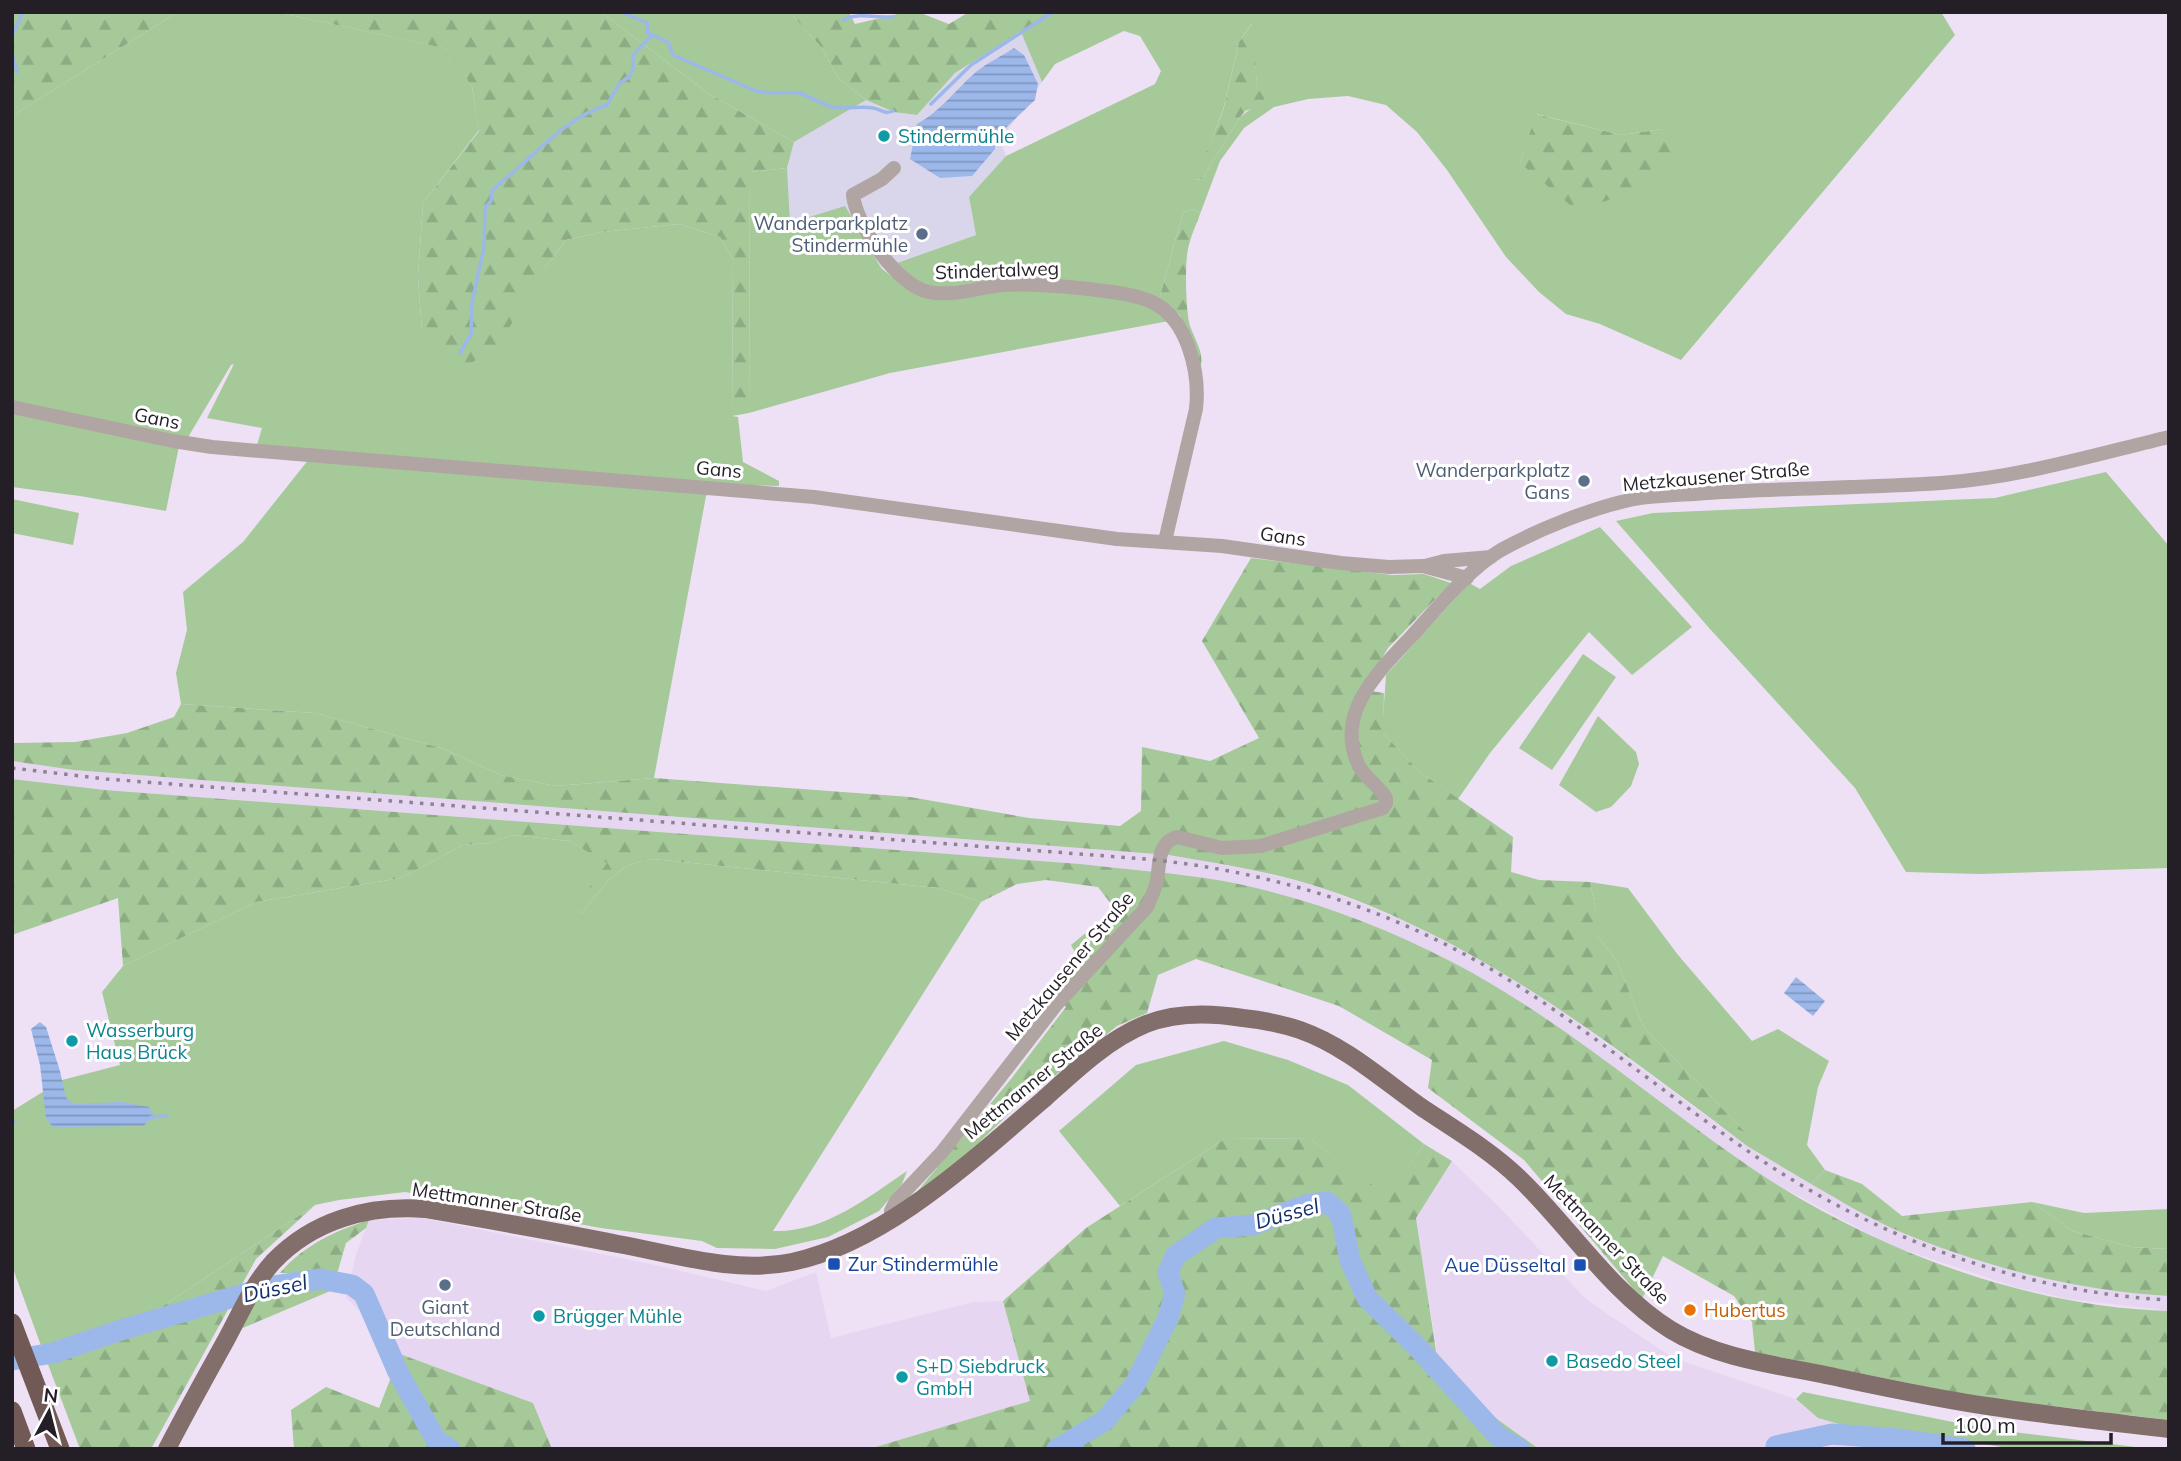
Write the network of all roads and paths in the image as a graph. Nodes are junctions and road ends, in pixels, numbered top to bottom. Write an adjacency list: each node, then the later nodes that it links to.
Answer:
1 (894, 168): 4 (street, Stindertalweg)
2 (12, 407): 4 (street, Gans)
3 (2169, 437): 5 (street, Metzkausener Straße)
4 (1165, 541): 6 (street, Gans)
5 (1492, 557): 6 (street, Gans); 7 (street, Metzkausener Straße)
6 (1423, 566): 7 (street, Gans)
7 (1466, 578): 8 (street, Metzkausener Straße)
8 (894, 1218): 11 (main road, Mettmanner Straße); 14 (main road, Mettmanner Straße)
9 (12, 1323): 13 (highway)
10 (12, 1411): 12 (highway)
11 (2169, 1429)
12 (26, 1449)
13 (60, 1449)
14 (167, 1449)

